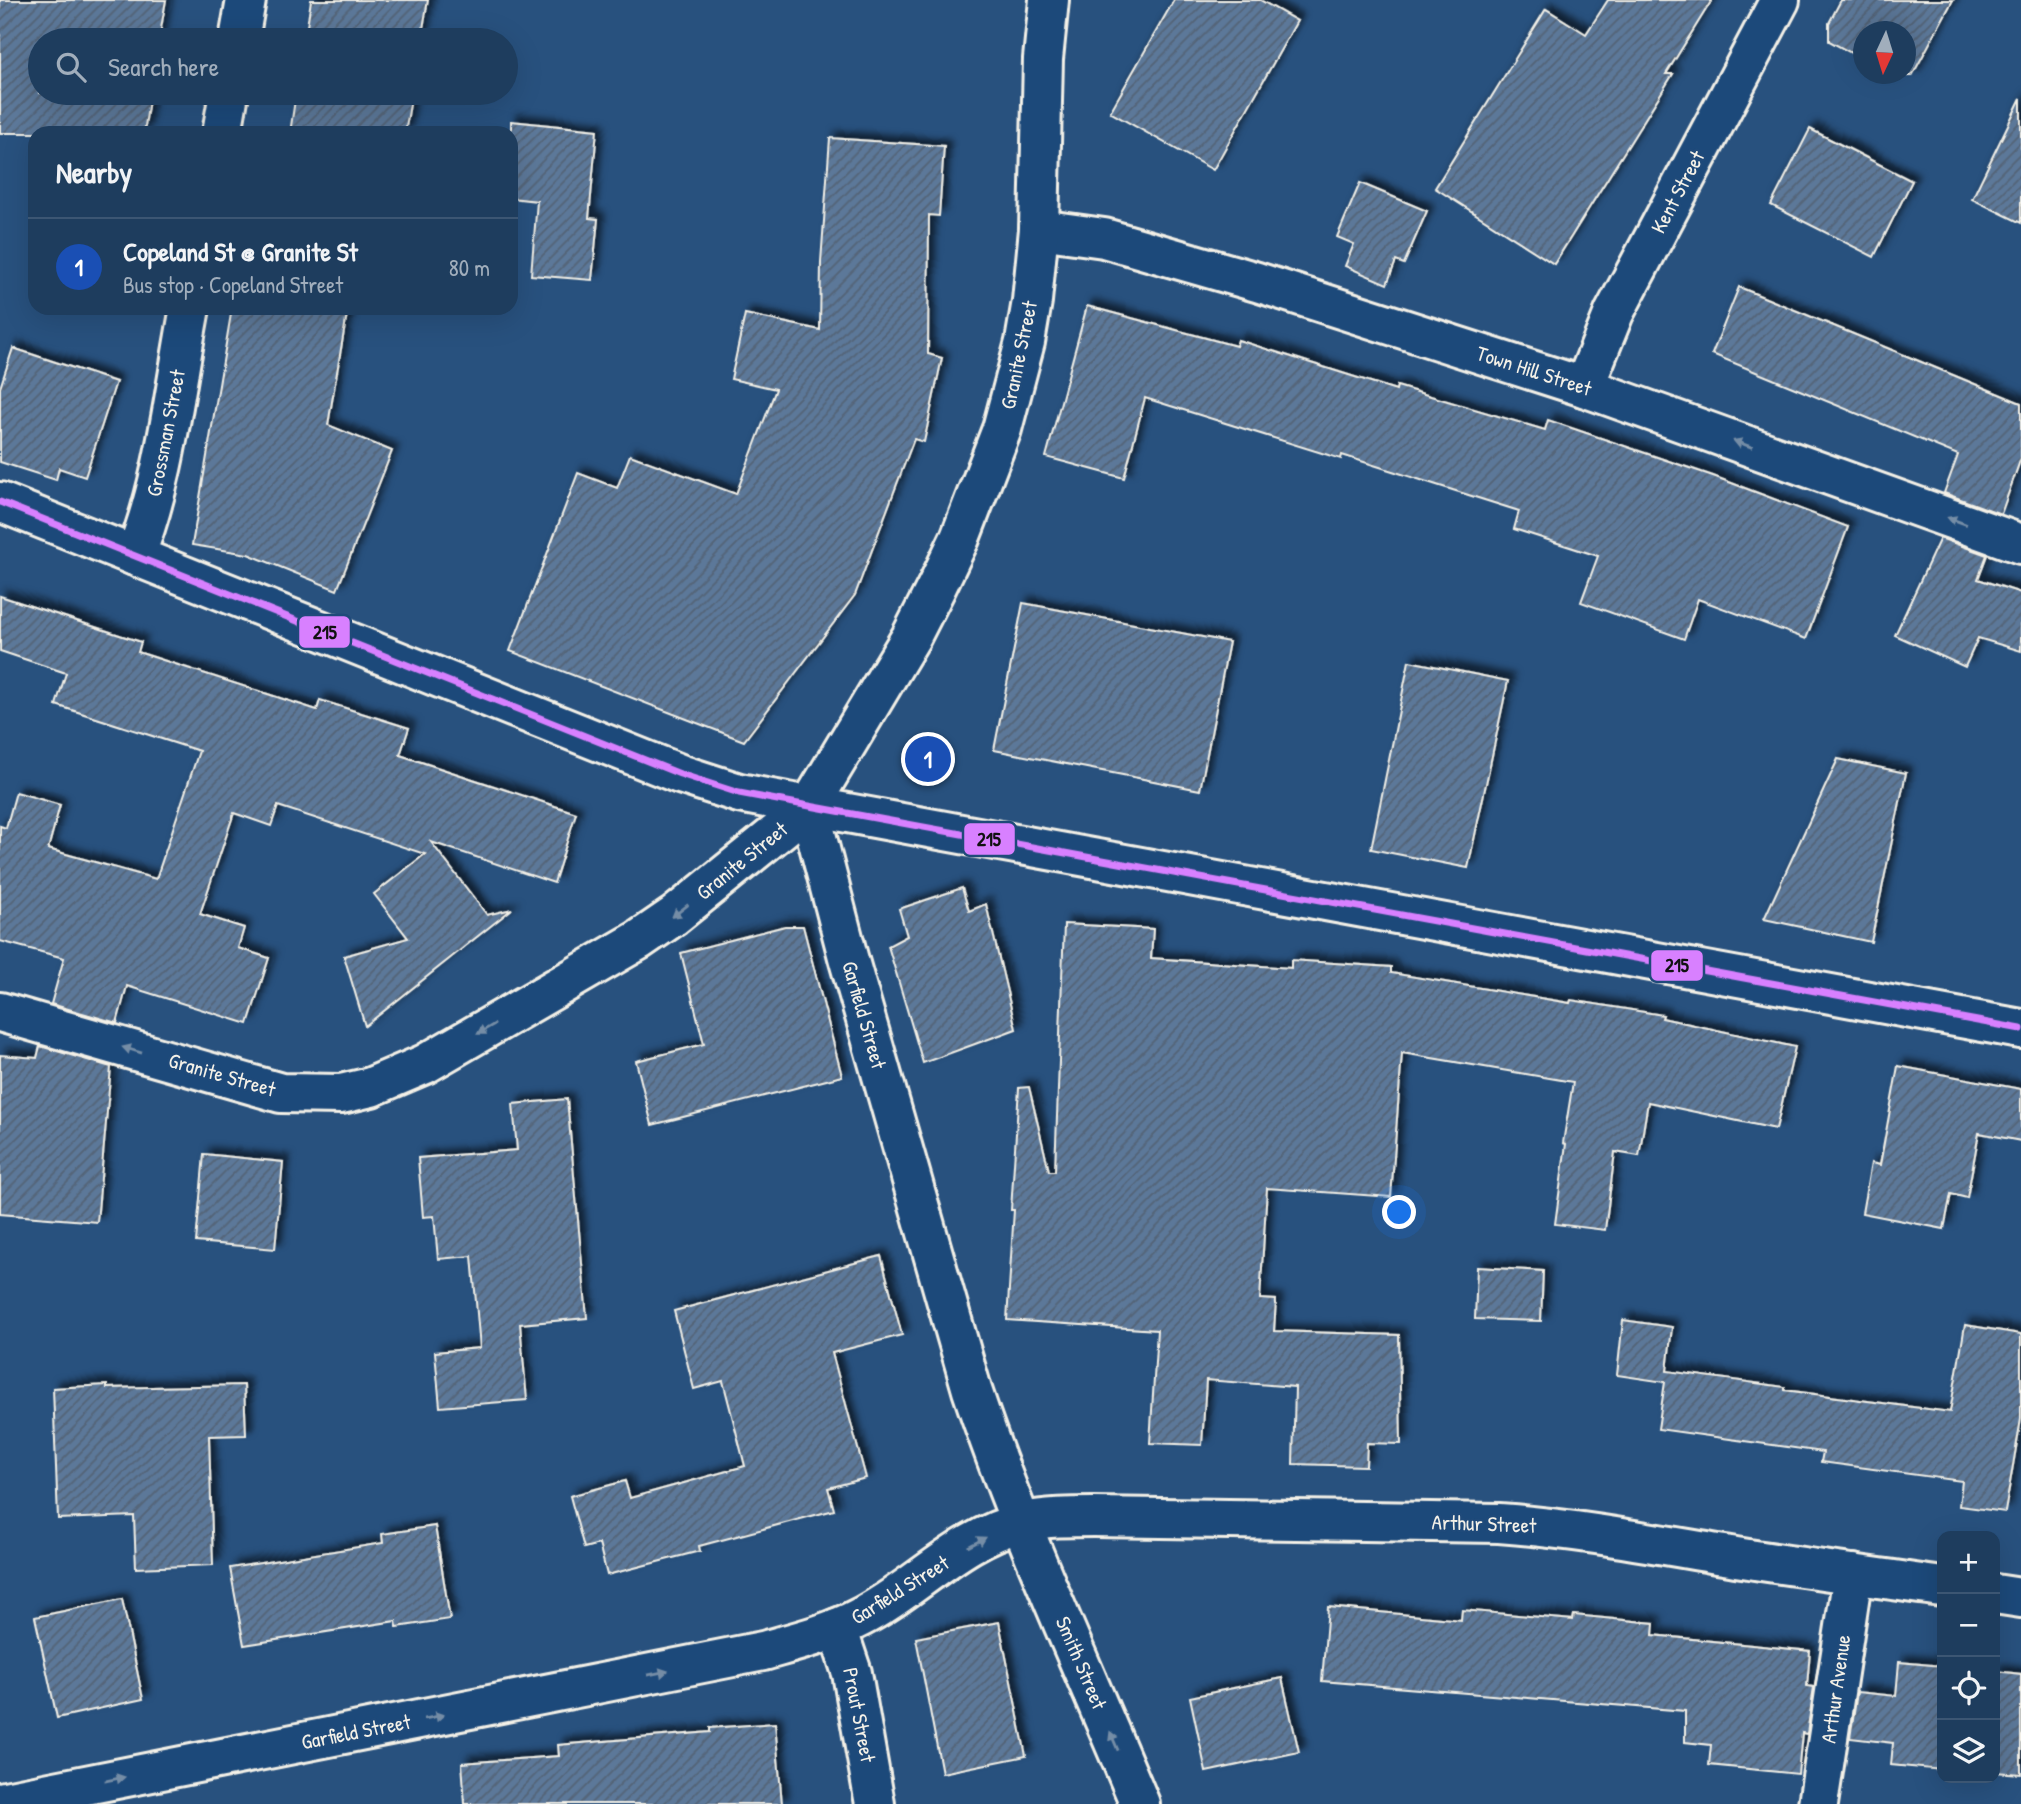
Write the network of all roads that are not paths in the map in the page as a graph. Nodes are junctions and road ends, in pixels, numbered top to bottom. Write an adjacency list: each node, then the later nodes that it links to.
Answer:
1 (246, 0): 4 (street)
2 (1049, 0): 7 (street, Granite Street)
3 (1780, 0): 9 (street, Kent Street)
4 (241, 28)
5 (227, 105): 6 (street)
6 (223, 126)
7 (1039, 229): 9 (street, Town Hill Street); 13 (street, Granite Street)
8 (189, 315): 12 (street, Grossman Street)
9 (1584, 387): 11 (street, Town Hill Street, one-way to 9)
10 (0, 502): 12 (street)
11 (2021, 544)
12 (135, 556): 13 (street)
13 (809, 807): 14 (street, Granite Street, one-way to 14); 15 (street); 16 (street, Garfield Street)
14 (0, 1012)
15 (2021, 1029)
16 (1023, 1522): 17 (street, Arthur Street); 21 (street, Garfield Street, one-way to 16); 24 (street, Smith Street, one-way to 16)
17 (1853, 1574): 18 (street, Arthur Street); 25 (street, Arthur Avenue)
18 (1937, 1586)
19 (2000, 1595): 20 (street)
20 (2021, 1598)
21 (837, 1628): 22 (street, Garfield Street, one-way to 21); 23 (street, Prout Street)
22 (0, 1802)
23 (875, 1804)
24 (1140, 1804)
25 (1818, 1804)

